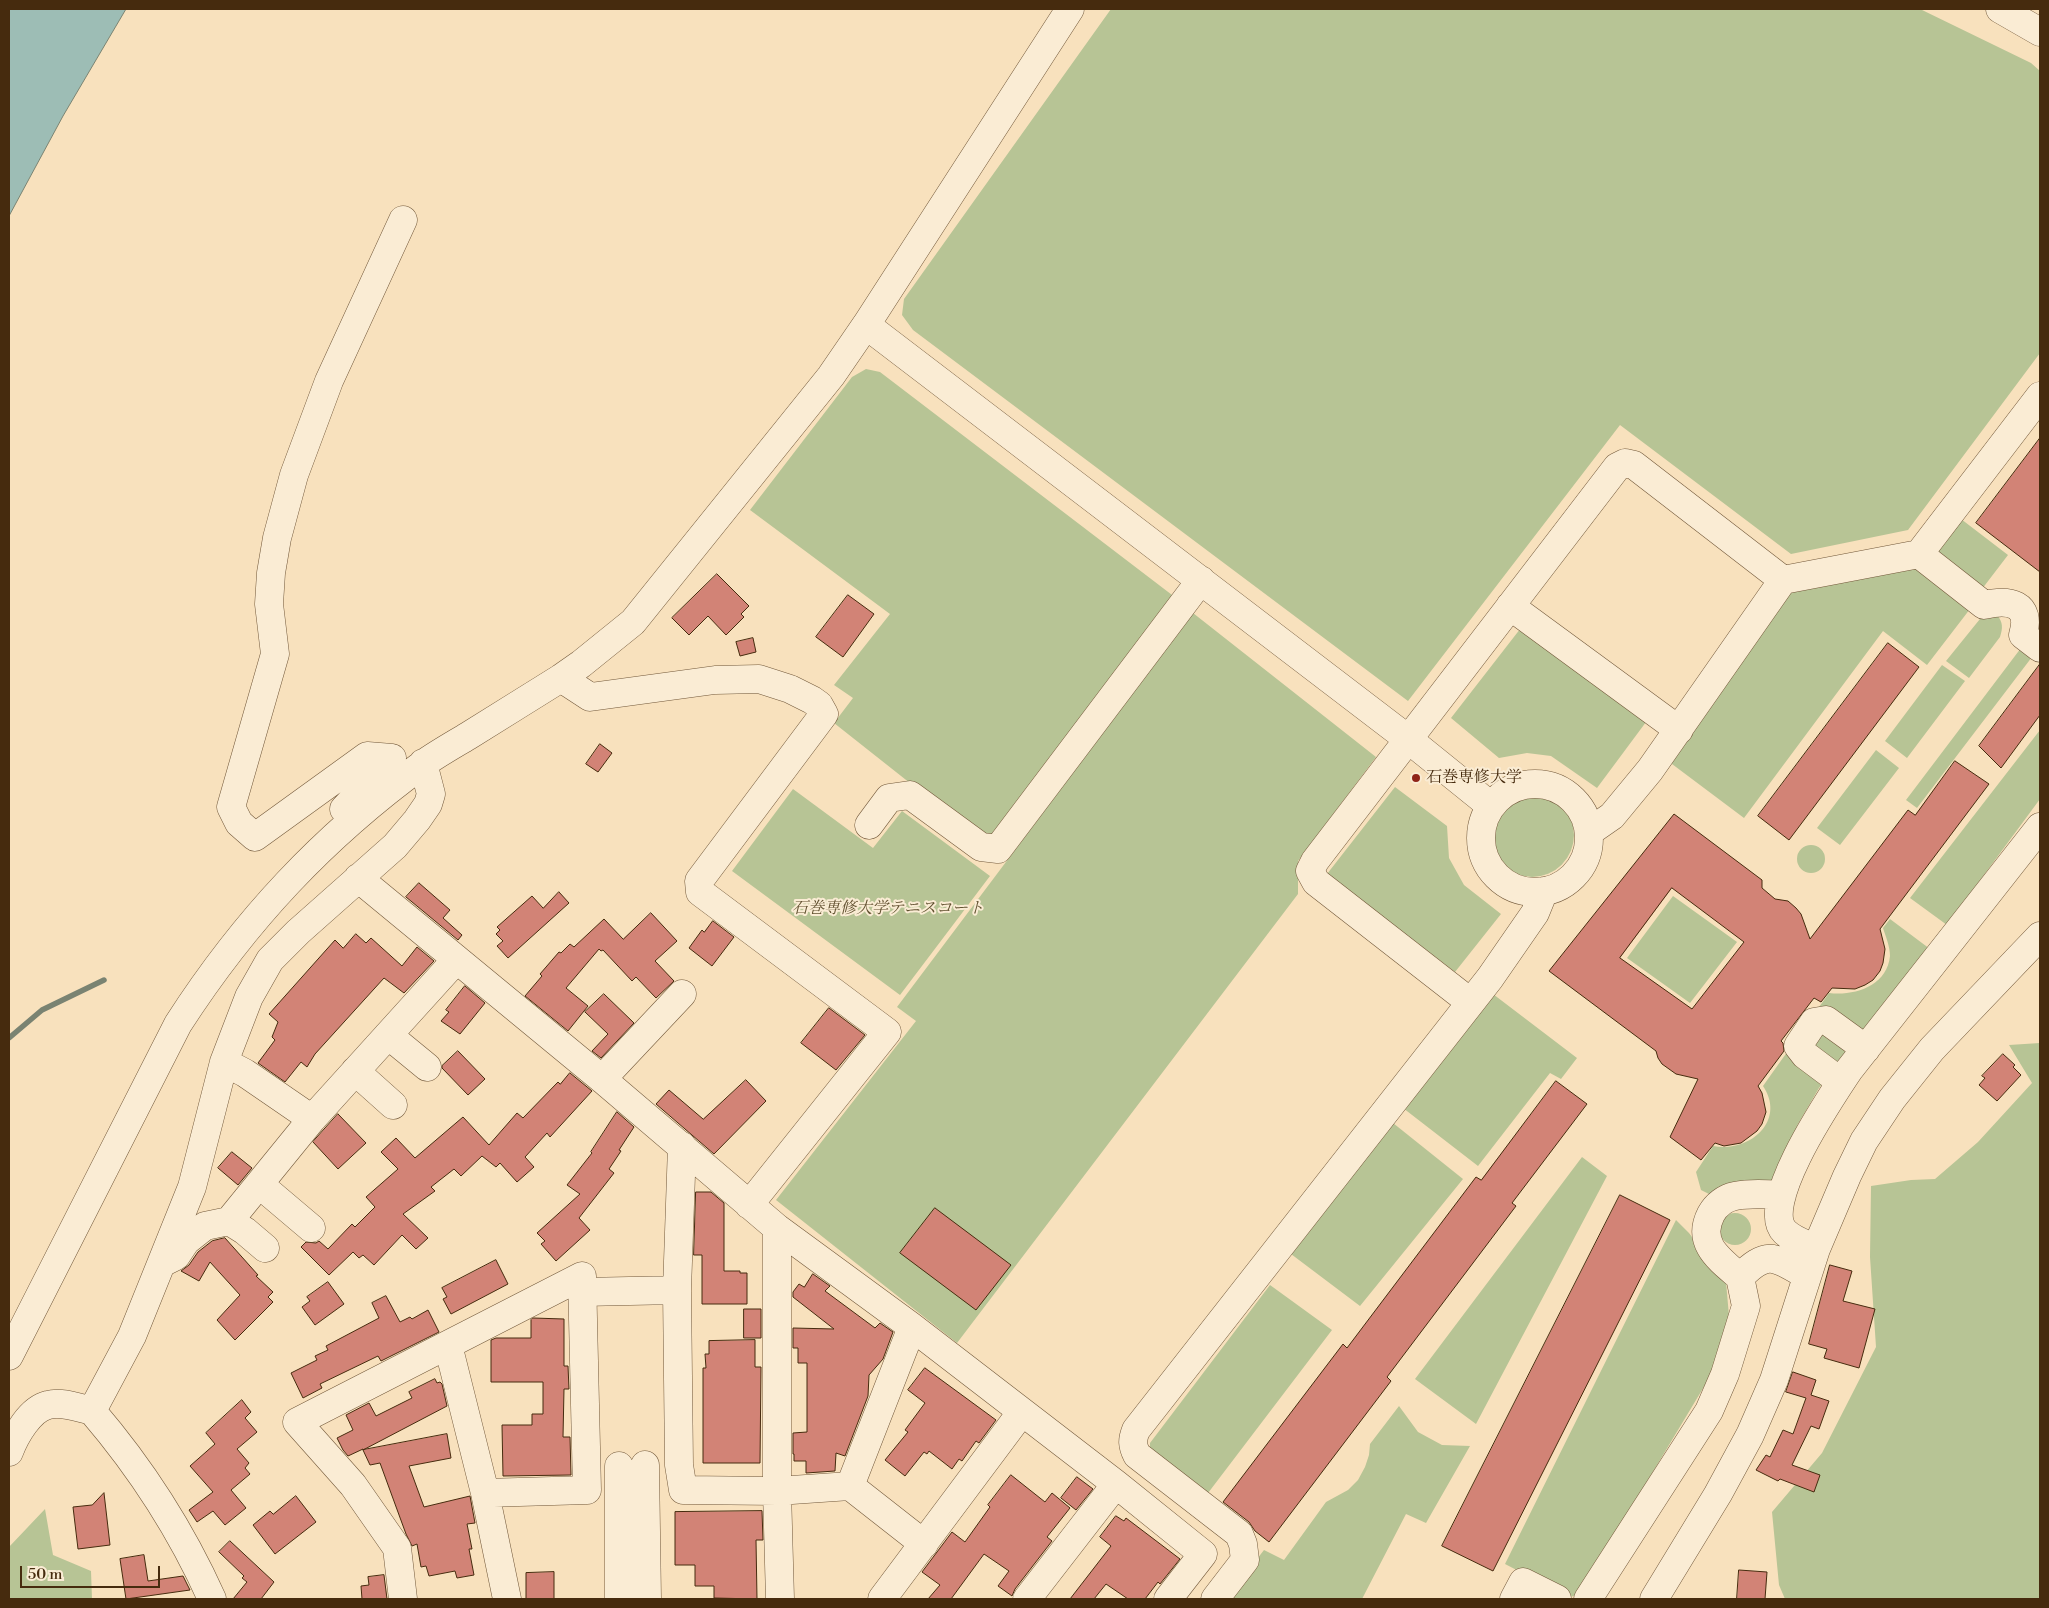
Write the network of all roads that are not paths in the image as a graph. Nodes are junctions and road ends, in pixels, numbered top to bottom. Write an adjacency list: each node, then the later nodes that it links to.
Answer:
1 (1070, 9): 5 (street)
2 (2000, 9): 3 (street)
3 (2040, 32)
4 (403, 220): 20 (street)
5 (866, 325): 8 (street); 12 (street)
6 (2040, 396): 7 (street)
7 (1919, 554): 9 (street); 11 (street)
8 (1201, 580): 14 (street); 17 (street)
9 (1783, 580): 10 (street); 13 (street)
10 (1510, 606): 13 (street); 14 (street)
11 (2040, 648)
12 (561, 678): 15 (street); 39 (street)
13 (1679, 730): 19 (street)
14 (1408, 739): 16 (street); 26 (street)
15 (424, 763): 20 (street); 21 (street)
16 (1491, 806): 19 (street); 22 (street)
17 (869, 825)
18 (2040, 826): 28 (street)
19 (1589, 832): 22 (street)
20 (332, 837): 52 (street)
21 (358, 878): 24 (street); 29 (street)
22 (1544, 891): 26 (street)
23 (2040, 936): 44 (street)
24 (456, 960): 27 (street); 32 (street)
25 (682, 994): 32 (street)
26 (1470, 1002): 73 (street)
27 (388, 1035): 30 (street); 31 (street)
28 (1866, 1049): 33 (street); 33 (street)
29 (224, 1062): 35 (street); 45 (street)
30 (427, 1067)
31 (355, 1071): 34 (street); 35 (street)
32 (602, 1079): 36 (street)
33 (1841, 1082): 38 (street)
34 (393, 1106)
35 (312, 1119): 37 (street)
36 (682, 1146): 39 (street); 48 (street)
37 (259, 1184): 40 (street); 41 (street)
38 (1782, 1195): 44 (street); 47 (street)
39 (750, 1206): 42 (street)
40 (229, 1220): 43 (street); 45 (street)
41 (310, 1228)
42 (777, 1228): 50 (street); 61 (street)
43 (265, 1248)
44 (1816, 1249): 46 (street)
45 (161, 1262): 53 (street)
46 (1806, 1275): 47 (street); 77 (street)
47 (1740, 1277): 76 (street)
48 (676, 1290): 49 (street); 56 (street)
49 (582, 1292): 51 (street); 57 (street)
50 (912, 1327): 54 (street); 60 (street)
51 (448, 1346): 62 (street); 65 (street)
52 (9, 1356)
53 (92, 1411): 55 (street); 64 (street)
54 (1021, 1412): 59 (street); 63 (street)
55 (9, 1452)
56 (678, 1465): 58 (street); 61 (street)
57 (586, 1466): 58 (street); 62 (street)
58 (632, 1466): 67 (street); 68 (street)
59 (1116, 1484): 71 (street); 72 (street)
60 (850, 1486): 61 (street); 63 (street)
61 (777, 1491): 69 (street)
62 (484, 1493): 66 (street)
63 (924, 1544): 70 (street)
64 (212, 1599)
65 (403, 1599)
66 (507, 1599)
67 (619, 1599)
68 (647, 1599)
69 (780, 1599)
70 (882, 1599)
71 (1027, 1599)
72 (1168, 1599)
73 (1215, 1599)
74 (1514, 1599): 75 (street)
75 (1558, 1599)
76 (1588, 1599)
77 (1654, 1599)

